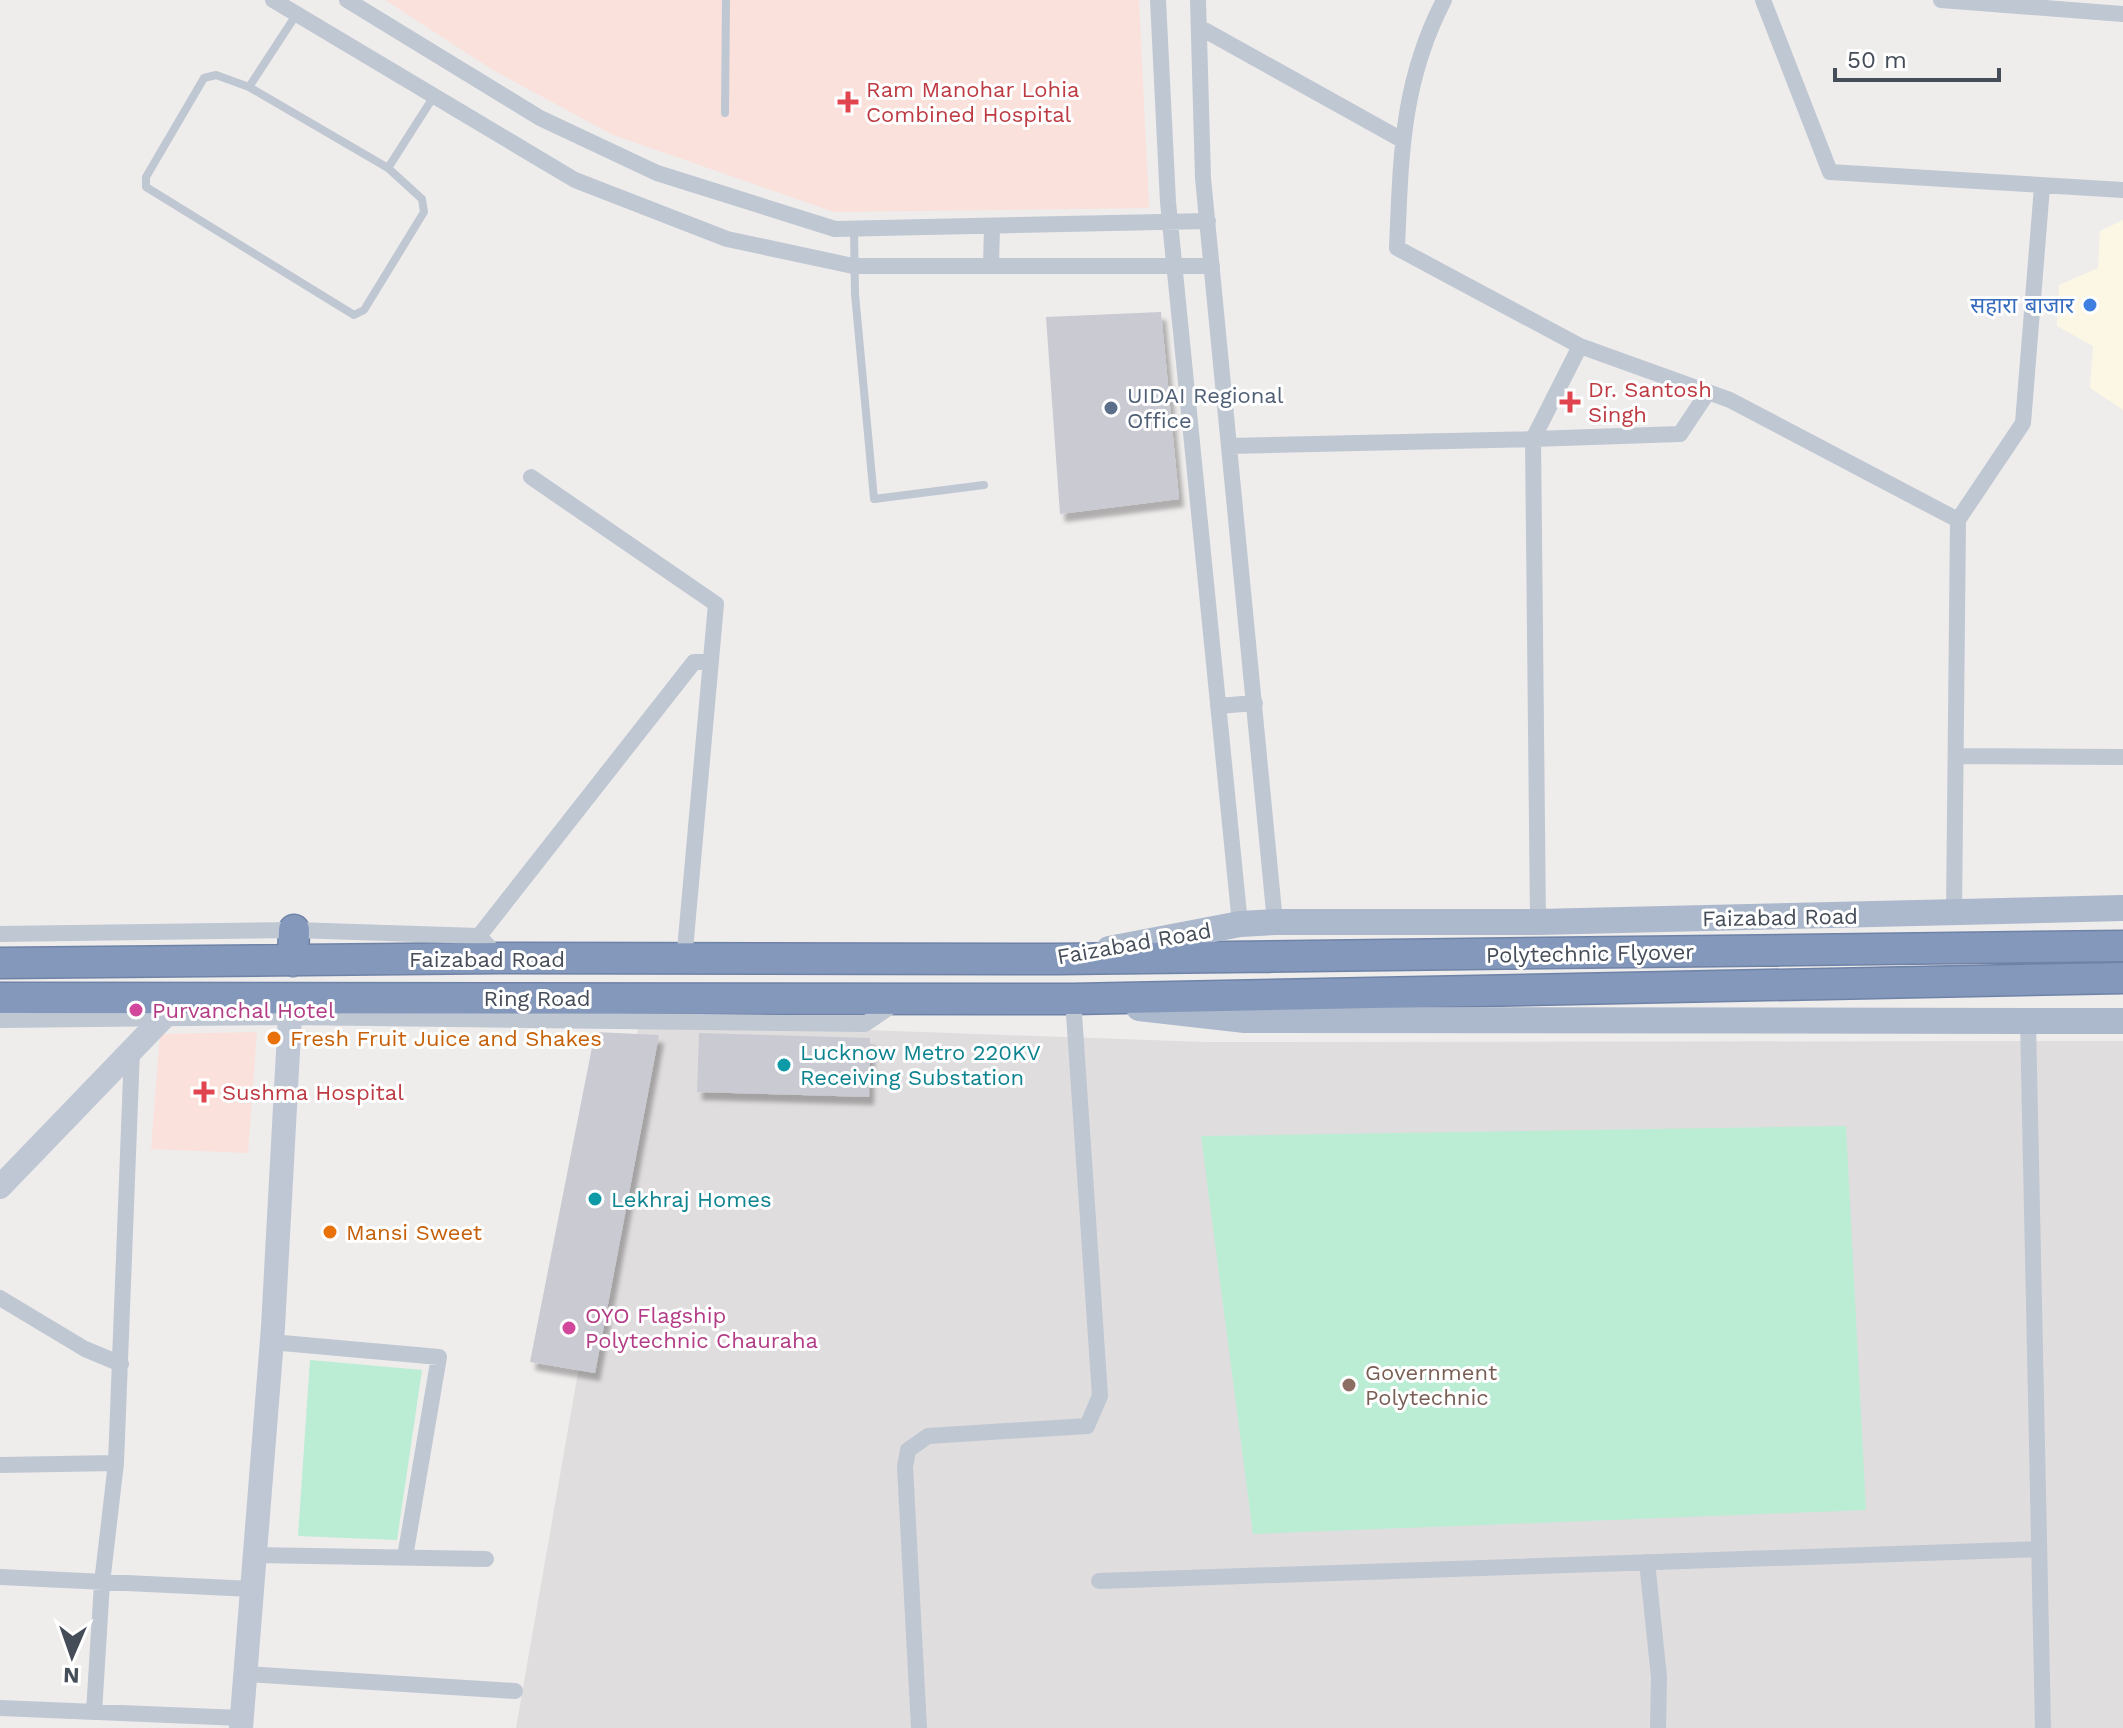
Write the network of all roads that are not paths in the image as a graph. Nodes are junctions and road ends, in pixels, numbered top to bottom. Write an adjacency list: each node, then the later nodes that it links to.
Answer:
1 (273, 0): 10 (street)
2 (347, 0): 22 (street)
3 (726, 0): 14 (lane)
4 (1158, 0): 20 (street)
5 (1198, 0): 11 (street)
6 (1444, 0): 15 (street)
7 (1763, 0): 17 (street)
8 (1941, 0): 9 (street)
9 (2123, 14)
10 (296, 15): 12 (lane); 13 (street)
11 (1199, 27): 15 (street); 19 (street)
12 (249, 87): 16 (lane); 16 (lane)
13 (434, 96): 16 (lane); 23 (street)
14 (725, 113)
15 (1402, 140): 27 (street)
16 (388, 168)
17 (2042, 187): 18 (street); 33 (street)
18 (2123, 190)
19 (1208, 221): 20 (street); 26 (street)
20 (1170, 222): 21 (street); 25 (street)
21 (992, 227): 22 (street); 24 (street)
22 (854, 229): 23 (lane)
23 (853, 266): 24 (street); 32 (lane)
24 (991, 266): 25 (street)
25 (1174, 266): 26 (street); 36 (street)
26 (1212, 266): 30 (street)
27 (1580, 346): 28 (street); 29 (street)
28 (1708, 392): 29 (street); 33 (street)
29 (1533, 439): 30 (street); 42 (street)
30 (1230, 446): 35 (street)
31 (531, 477): 34 (street)
32 (984, 485)
33 (1958, 520): 37 (street)
34 (711, 662): 47 (street); 50 (street)
35 (1255, 703): 36 (street); 41 (street)
36 (1218, 706): 43 (street)
37 (1956, 756): 38 (street); 40 (street)
38 (2123, 757)
39 (2123, 908): 40 (main road, Faizabad Road)
40 (1954, 914): 42 (main road, Faizabad Road)
41 (1275, 922): 42 (main road, Faizabad Road); 43 (main road, Faizabad Road)
42 (1538, 922)
43 (1240, 924): 48 (main road, Faizabad Road)
44 (294, 930): 45 (street); 47 (street); 49 (highway)
45 (0, 934)
46 (2123, 946): 48 (highway, Polytechnic Flyover)
47 (489, 947): 49 (highway, Faizabad Road); 50 (highway, Faizabad Road)
48 (1058, 959): 50 (highway, Faizabad Road)
49 (293, 961): 51 (highway, Faizabad Road)
50 (684, 961)
51 (0, 963)
52 (2123, 978): 54 (highway, Polytechnic Flyover)
53 (0, 998): 55 (highway, Ring Road)
54 (1073, 999): 55 (highway, Ring Road); 58 (main road, Faizabad Road); 84 (street)
55 (291, 1007): 56 (street); 63 (street)
56 (162, 1019): 57 (street); 60 (street)
57 (0, 1020)
58 (2028, 1021): 59 (main road, Faizabad Road); 67 (street)
59 (2123, 1021)
60 (132, 1051): 61 (street); 64 (street)
61 (0, 1187)
62 (0, 1298): 64 (street)
63 (271, 1342): 68 (street); 69 (street)
64 (121, 1364): 65 (street)
65 (116, 1463): 66 (street); 74 (street)
66 (0, 1465)
67 (2039, 1549): 71 (street); 86 (street)
68 (254, 1555): 69 (street); 75 (street)
69 (405, 1557): 70 (street)
70 (486, 1559)
71 (1647, 1562): 73 (street); 85 (street)
72 (0, 1577): 74 (street)
73 (1099, 1581)
74 (102, 1583): 75 (street); 80 (street)
75 (252, 1589): 76 (street)
76 (245, 1674): 77 (street); 82 (street)
77 (515, 1691)
78 (0, 1708): 79 (street)
79 (27, 1709): 80 (street); 83 (street)
80 (94, 1712): 81 (street)
81 (121, 1721): 82 (street)
82 (241, 1723)
83 (25, 1728)
84 (919, 1728)
85 (1658, 1728)
86 (2043, 1728)

